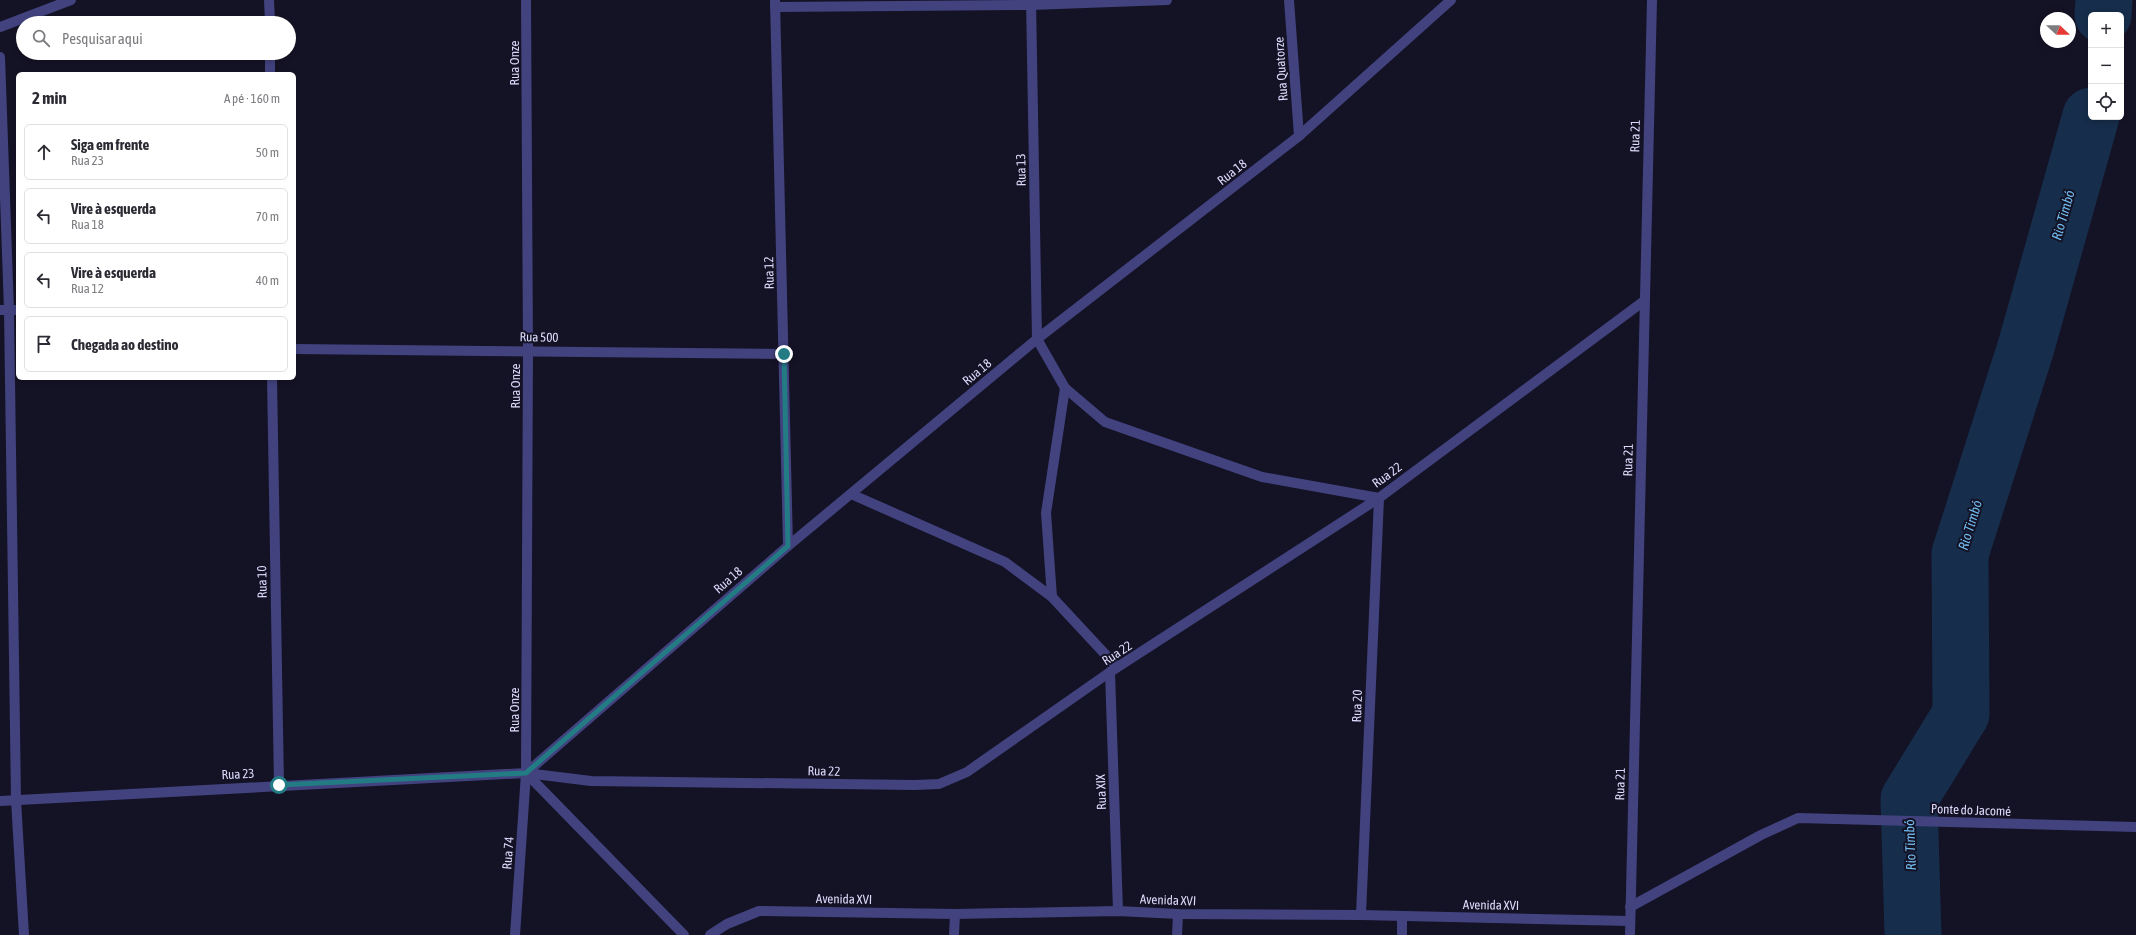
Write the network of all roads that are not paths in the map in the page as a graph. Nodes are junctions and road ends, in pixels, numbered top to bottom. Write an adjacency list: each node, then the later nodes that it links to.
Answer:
1 (71, 0): 10 (street)
2 (270, 0): 11 (street)
3 (526, 0): 22 (street, Rua Onze)
4 (1167, 0): 8 (street)
5 (1289, 0): 17 (street, Rua Quatorze)
6 (1451, 0): 17 (street, Rua 18)
7 (1652, 0): 18 (street, Rua 21)
8 (1031, 2): 9 (street); 20 (street, Rua 13)
9 (775, 4): 23 (street, Rua 12)
10 (29, 16)
11 (270, 16)
12 (16, 21): 13 (street)
13 (0, 27)
14 (0, 57): 19 (street)
15 (270, 60): 16 (street)
16 (270, 72)
17 (1299, 136): 20 (street, Rua 18)
18 (1644, 301): 27 (street, Rua 22); 36 (street, Rua 21)
19 (9, 310): 33 (street)
20 (1037, 339): 25 (street); 26 (street, Rua 18)
21 (296, 349): 22 (street, Rua 500)
22 (528, 350): 23 (street, Rua 500); 31 (street, Rua Onze)
23 (784, 354): 28 (street, Rua 12)
24 (272, 380): 32 (street, Rua 10)
25 (1065, 388): 27 (street); 29 (street)
26 (851, 494): 28 (street, Rua 18); 29 (street)
27 (1379, 498): 30 (street, Rua 22); 40 (street, Rua 20)
28 (788, 546): 31 (street, Rua 18)
29 (1052, 596): 30 (street)
30 (1114, 670): 31 (street, Rua 22); 37 (street, Rua XIX)
31 (526, 773): 32 (street, Rua 23); 45 (street, Rua 74); 46 (street)
32 (279, 785): 33 (street, Rua 23)
33 (16, 800): 34 (street, Rua 23); 44 (street)
34 (0, 801)
35 (2136, 827): 36 (street, Ponte do Jacomé)
36 (1630, 907): 42 (street, Rua 21)
37 (1118, 911): 38 (street, Avenida XVI); 39 (street, Avenida XVI)
38 (955, 914): 43 (street, Avenida XVI); 49 (street)
39 (1178, 914): 40 (street, Avenida XVI); 50 (street)
40 (1361, 915): 41 (street, Avenida XVI)
41 (1402, 916): 42 (street, Avenida XVI); 51 (street)
42 (1630, 921): 52 (street, Rua 21)
43 (727, 924): 47 (street, Avenida XVI); 48 (street)
44 (24, 935)
45 (515, 935)
46 (684, 935)
47 (710, 935)
48 (727, 935)
49 (954, 935)
50 (1177, 935)
51 (1402, 935)
52 (1630, 935)

